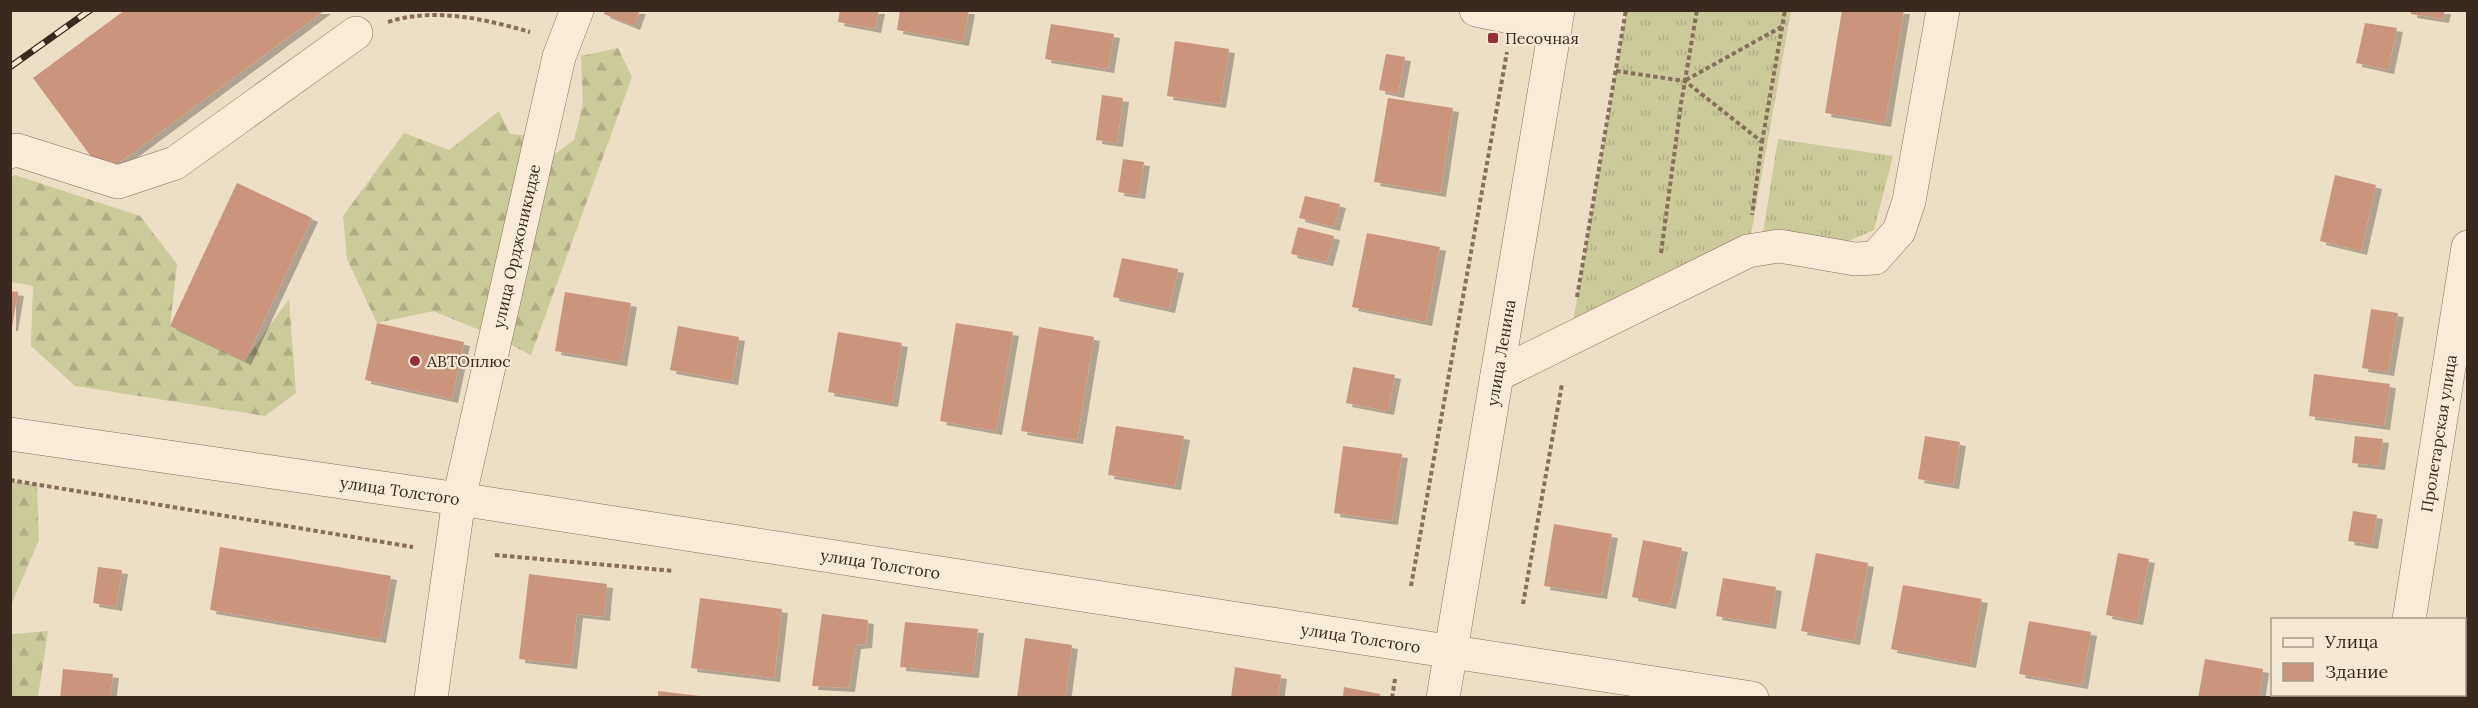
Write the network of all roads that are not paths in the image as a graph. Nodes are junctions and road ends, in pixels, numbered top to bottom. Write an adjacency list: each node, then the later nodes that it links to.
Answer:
1 (577, 10): 10 (street, улица Орджоникидзе)
2 (1476, 10): 4 (street)
3 (1943, 10): 8 (street)
4 (1556, 18): 8 (street, улица Ленина)
5 (356, 33): 6 (street)
6 (10, 152)
7 (2468, 247): 11 (street, Пролетарская улица)
8 (1497, 375): 12 (street, улица Ленина)
9 (10, 434): 10 (street, улица Толстого)
10 (459, 499): 12 (street, улица Толстого); 13 (street, улица Орджоникидзе)
11 (2409, 618)
12 (1451, 651): 14 (street, улица Ленина); 15 (street, улица Толстого)
13 (431, 698)
14 (1443, 698)
15 (1752, 698)

